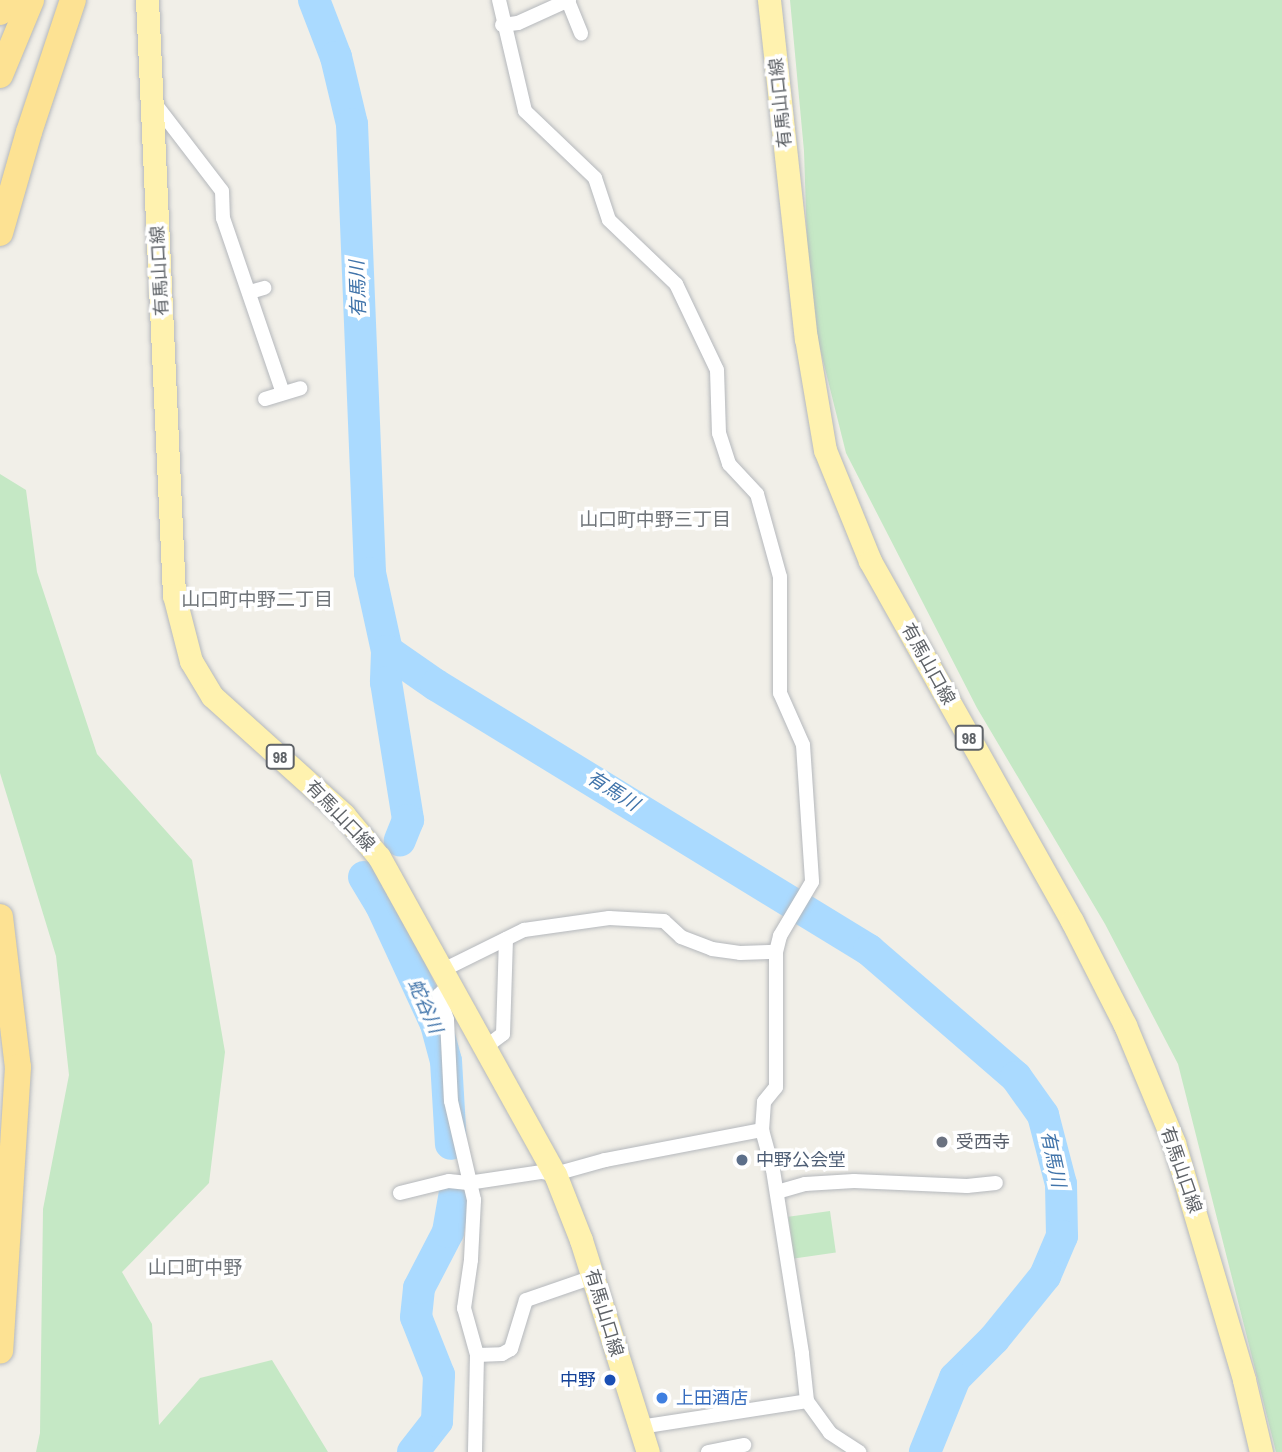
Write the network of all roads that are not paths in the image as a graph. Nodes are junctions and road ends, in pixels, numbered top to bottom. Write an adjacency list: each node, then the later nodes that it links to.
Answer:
1 (5, 0): 8 (highway)
2 (32, 0): 11 (highway)
3 (73, 0): 13 (highway)
4 (147, 0): 12 (main road, 有馬山口線 / 98)
5 (499, 0): 9 (street)
6 (568, 0): 9 (street); 10 (street)
7 (769, 0): 42 (main road, 有馬山口線 / 98)
8 (0, 12)
9 (502, 25): 21 (street)
10 (581, 33)
11 (0, 75)
12 (153, 101): 15 (street); 22 (main road, 有馬山口線 / 98)
13 (0, 233)
14 (264, 288): 15 (street)
15 (250, 292): 17 (street)
16 (300, 388): 17 (street)
17 (283, 393): 18 (street)
18 (265, 399)
19 (0, 917): 31 (highway)
20 (506, 939): 21 (street); 22 (street); 23 (street)
21 (776, 952): 24 (street)
22 (445, 978): 23 (main road, 有馬山口線 / 98); 26 (street)
23 (483, 1049): 25 (main road, 有馬山口線 / 98)
24 (762, 1130): 25 (street); 28 (street)
25 (555, 1174): 26 (street); 30 (main road, 有馬山口線 / 98)
26 (468, 1183): 29 (street); 32 (street)
27 (996, 1183): 28 (street)
28 (777, 1192): 33 (street)
29 (400, 1193)
30 (593, 1277): 32 (street); 34 (main road, 有馬山口線 / 98)
31 (0, 1350)
32 (477, 1355): 38 (street)
33 (807, 1401): 34 (street); 35 (street)
34 (640, 1427): 39 (main road, 有馬山口線 / 98)
35 (830, 1433): 37 (street); 41 (street)
36 (744, 1445): 40 (street)
37 (830, 1451)
38 (475, 1452)
39 (648, 1452)
40 (708, 1452)
41 (859, 1452)
42 (1261, 1452)

